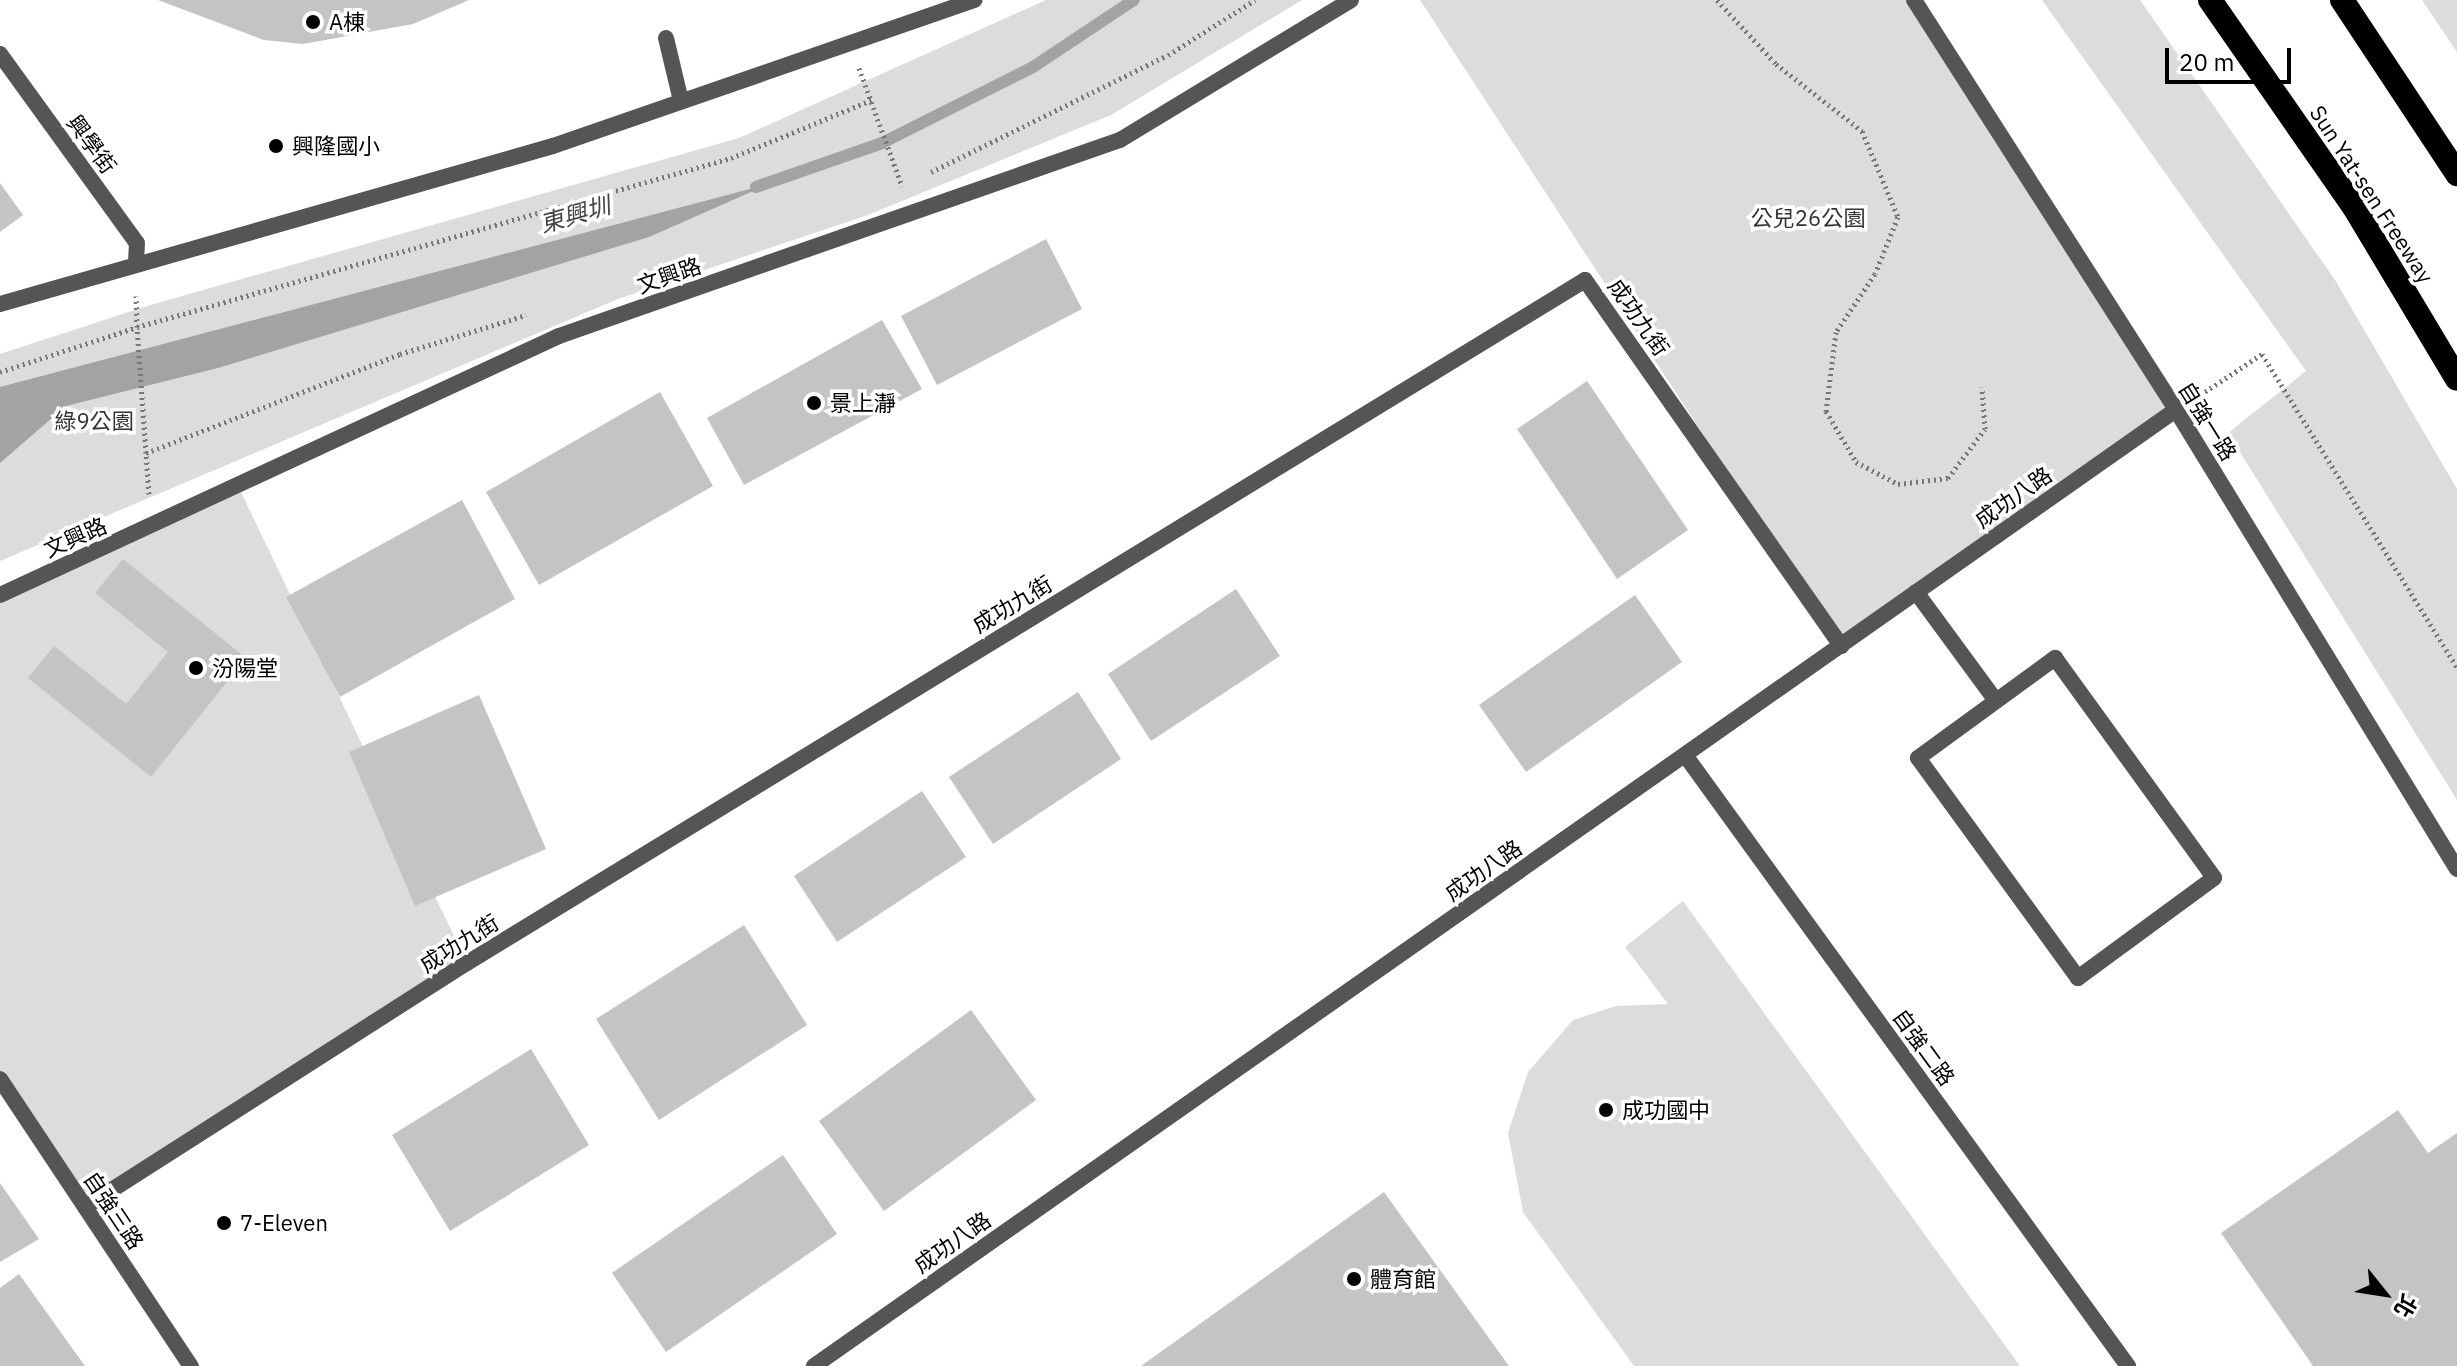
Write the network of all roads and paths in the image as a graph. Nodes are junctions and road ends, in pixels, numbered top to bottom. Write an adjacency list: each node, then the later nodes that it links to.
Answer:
1 (974, 0): 10 (street)
2 (1255, 0): 11 (path)
3 (1351, 0): 23 (street, 文興路)
4 (1717, 0): 19 (path)
5 (1914, 0): 20 (street, 自強一路)
6 (2210, 0): 18 (highway, Sun Yat-sen Freeway)
7 (2342, 0): 12 (highway)
8 (666, 38): 10 (street)
9 (0, 54): 14 (street, 興學街)
10 (681, 101): 14 (street)
11 (994, 137)
12 (2457, 174)
13 (902, 187): 16 (path)
14 (136, 263): 15 (street); 16 (path)
15 (0, 304)
16 (137, 327): 17 (path); 21 (path)
17 (0, 372)
18 (2457, 379)
19 (1982, 387)
20 (2176, 410): 22 (street, 成功八路); 25 (path); 28 (street, 自強一路)
21 (146, 453)
22 (1916, 592): 24 (street, 成功八路); 26 (street)
23 (0, 595)
24 (1841, 646): 27 (street, 成功八路); 30 (street, 成功九街)
25 (2457, 667)
26 (1996, 701): 26 (street)
27 (1685, 755): 32 (street, 成功八路); 33 (street, 自強二路)
28 (2457, 869)
29 (0, 1079): 30 (street, 自強三路)
30 (85, 1207): 31 (street, 自強三路)
31 (191, 1366)
32 (814, 1366)
33 (2128, 1366)

